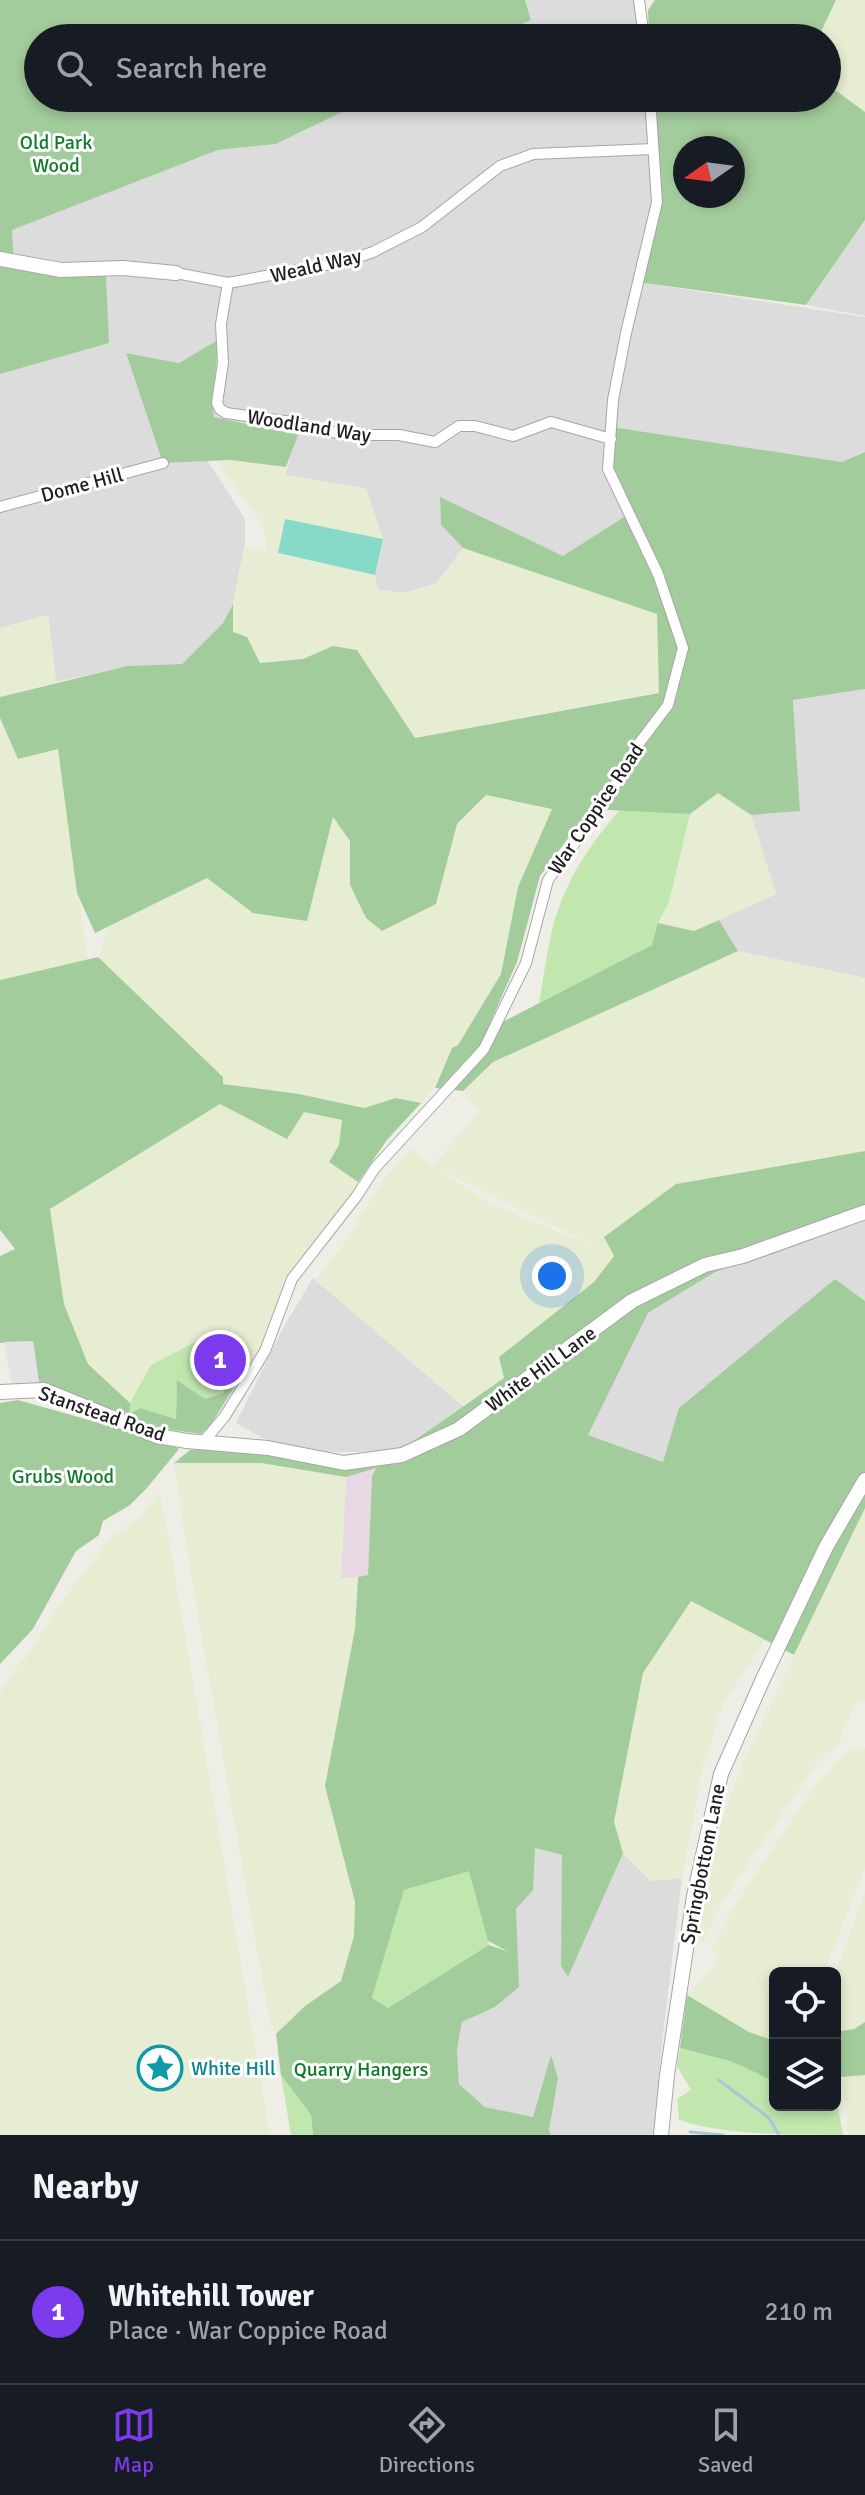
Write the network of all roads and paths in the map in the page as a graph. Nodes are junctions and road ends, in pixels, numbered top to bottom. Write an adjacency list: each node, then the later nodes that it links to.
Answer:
1 (639, 0): 2 (street)
2 (642, 24)
3 (651, 112): 4 (street, War Coppice Road)
4 (653, 149): 7 (street, Weald Way); 8 (street, War Coppice Road)
5 (0, 259): 6 (street, Weald Way)
6 (176, 273): 7 (street, Weald Way)
7 (228, 283): 8 (street, Woodland Way)
8 (611, 439): 13 (street, War Coppice Road)
9 (163, 463): 10 (street, Dome Hill)
10 (0, 507)
11 (865, 1212): 13 (street, White Hill Lane)
12 (0, 1392): 13 (street, Stanstead Road)
13 (204, 1441)
14 (865, 1480): 15 (street, Springbottom Lane)
15 (661, 2135)

